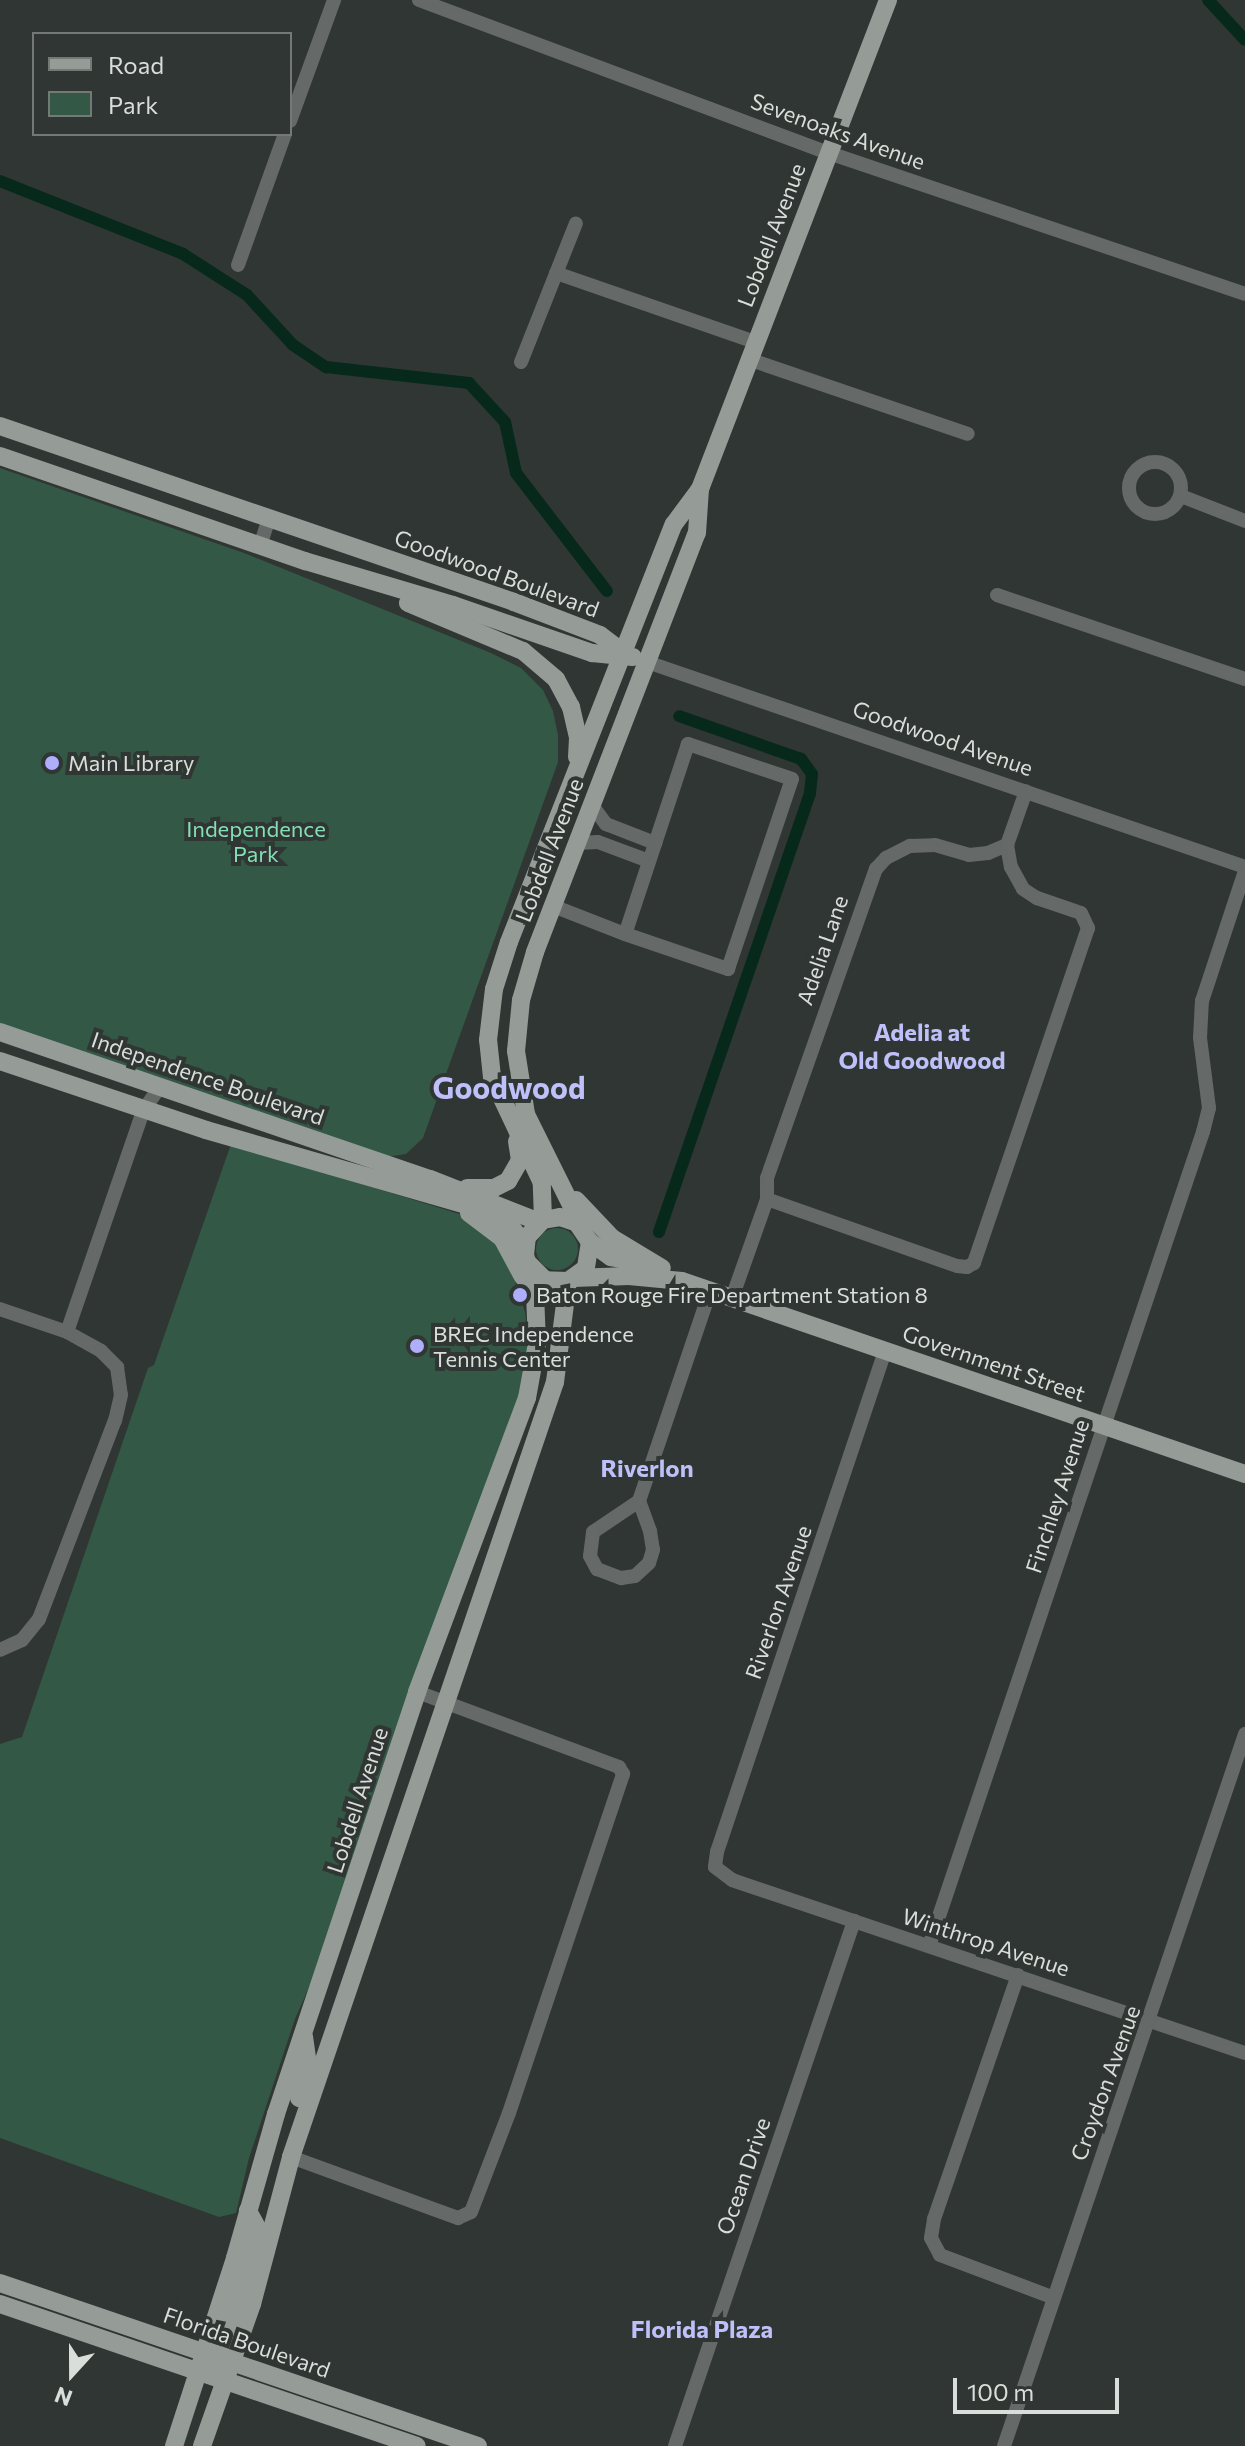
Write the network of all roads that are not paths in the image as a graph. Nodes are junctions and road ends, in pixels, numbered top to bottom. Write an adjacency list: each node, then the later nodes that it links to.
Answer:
1 (334, 0): 4 (street)
2 (419, 0): 6 (street, Sevenoaks Avenue)
3 (888, 0): 6 (main road, Lobdell Avenue)
4 (292, 116)
5 (284, 136): 8 (street)
6 (829, 153): 10 (street, Sevenoaks Avenue); 11 (main road, Lobdell Avenue)
7 (576, 223): 9 (street)
8 (238, 265)
9 (556, 273): 11 (street); 12 (street)
10 (1245, 294)
11 (752, 351): 15 (street); 18 (main road, Lobdell Avenue)
12 (521, 362)
13 (0, 426): 16 (main road, Goodwood Boulevard)
14 (0, 433): 16 (main road)
15 (968, 434)
16 (34, 438): 20 (main road, Goodwood Boulevard)
17 (0, 456): 22 (main road, Goodwood Boulevard)
18 (700, 489): 27 (main road, Lobdell Avenue); 28 (main road, Lobdell Avenue)
19 (1181, 496): 21 (street)
20 (269, 518): 22 (street); 25 (main road, Goodwood Boulevard)
21 (1245, 521)
22 (260, 546): 23 (main road, Goodwood Boulevard)
23 (305, 561): 26 (main road, Goodwood Boulevard); 30 (main road)
24 (997, 595): 29 (street)
25 (514, 602): 26 (main road); 27 (main road, Goodwood Boulevard)
26 (453, 605): 27 (main road, Goodwood Boulevard)
27 (625, 654): 28 (main road, Goodwood Avenue); 30 (main road, Lobdell Avenue)
28 (647, 662): 31 (street, Goodwood Avenue); 32 (main road, Lobdell Avenue)
29 (1245, 679)
30 (576, 769): 40 (main road, Lobdell Avenue)
31 (1026, 791): 35 (street); 37 (street, Goodwood Avenue)
32 (592, 805): 33 (main road, Lobdell Avenue); 34 (street)
33 (577, 843): 36 (street); 38 (main road, Lobdell Avenue)
34 (655, 843): 36 (street); 39 (street)
35 (1007, 845): 53 (street, Adelia Lane); 53 (street)
36 (649, 861): 39 (street)
37 (1245, 869): 68 (street, Finchley Avenue)
38 (553, 906): 39 (street); 41 (main road, Lobdell Avenue)
39 (625, 934)
40 (509, 942): 41 (main road); 46 (main road, Lobdell Avenue)
41 (535, 952): 45 (main road, Lobdell Avenue)
42 (0, 1032): 43 (main road, Independence Boulevard)
43 (66, 1055): 47 (street); 48 (main road, Independence Boulevard)
44 (0, 1061): 47 (main road, Independence Boulevard)
45 (517, 1074): 46 (main road); 51 (main road, Lobdell Avenue)
46 (492, 1077): 50 (main road, Lobdell Avenue)
47 (57, 1081): 49 (main road, Independence Boulevard)
48 (160, 1087): 49 (street); 52 (main road, Independence Boulevard)
49 (143, 1111): 52 (main road, Independence Boulevard); 66 (street)
50 (517, 1135): 52 (main road); 54 (main road, Lobdell Avenue)
51 (562, 1188): 55 (main road, Lobdell Avenue); 57 (main road)
52 (445, 1192): 54 (main road); 56 (main road); 62 (main road)
53 (767, 1199): 63 (street, Adelia Lane)
54 (542, 1221): 55 (main road); 56 (main road)
55 (587, 1235): 57 (main road, Government Street); 59 (main road)
56 (526, 1254): 59 (main road); 62 (main road, Lobdell Avenue)
57 (662, 1268): 60 (main road, Government Street)
58 (600, 1276): 59 (main road, Government Street); 60 (main road, Government Street); 64 (main road)
59 (571, 1280): 64 (main road)
60 (682, 1281): 61 (main road, Government Street)
61 (710, 1291): 63 (main road, Government Street); 70 (street)
62 (535, 1294): 72 (main road, Lobdell Avenue)
63 (732, 1298): 67 (main road, Government Street)
64 (566, 1304): 73 (main road)
65 (0, 1309): 66 (street)
66 (67, 1332): 71 (street)
67 (885, 1351): 68 (main road, Government Street); 75 (street, Riverlon Avenue)
68 (1103, 1425): 69 (main road, Government Street); 77 (street, Finchley Avenue)
69 (1245, 1474)
70 (639, 1501): 70 (street)
71 (0, 1650)
72 (417, 1692): 73 (street); 80 (main road, Lobdell Avenue)
73 (443, 1701): 82 (main road); 82 (street)
74 (1245, 1734): 79 (street, Croydon Avenue)
75 (715, 1867): 76 (street, Winthrop Avenue)
76 (854, 1921): 77 (street, Winthrop Avenue); 92 (street, Ocean Drive)
77 (929, 1946): 78 (street, Winthrop Avenue)
78 (1018, 1975): 79 (street, Winthrop Avenue); 84 (street)
79 (1151, 2020): 81 (street, Winthrop Avenue); 84 (street, Croydon Avenue)
80 (303, 2035): 82 (main road); 86 (main road, Lobdell Avenue)
81 (1245, 2053)
82 (291, 2157): 86 (main road)
83 (0, 2283): 86 (main road, Florida Boulevard)
84 (1052, 2297): 93 (street, Croydon Avenue)
85 (0, 2304): 87 (main road, Florida Boulevard)
86 (219, 2358): 87 (main road); 87 (main road); 91 (main road, Florida Boulevard)
87 (213, 2376): 88 (main road); 89 (main road); 90 (main road, Florida Boulevard)
88 (174, 2446)
89 (202, 2446)
90 (416, 2446)
91 (478, 2446)
92 (675, 2446)
93 (1004, 2446)

